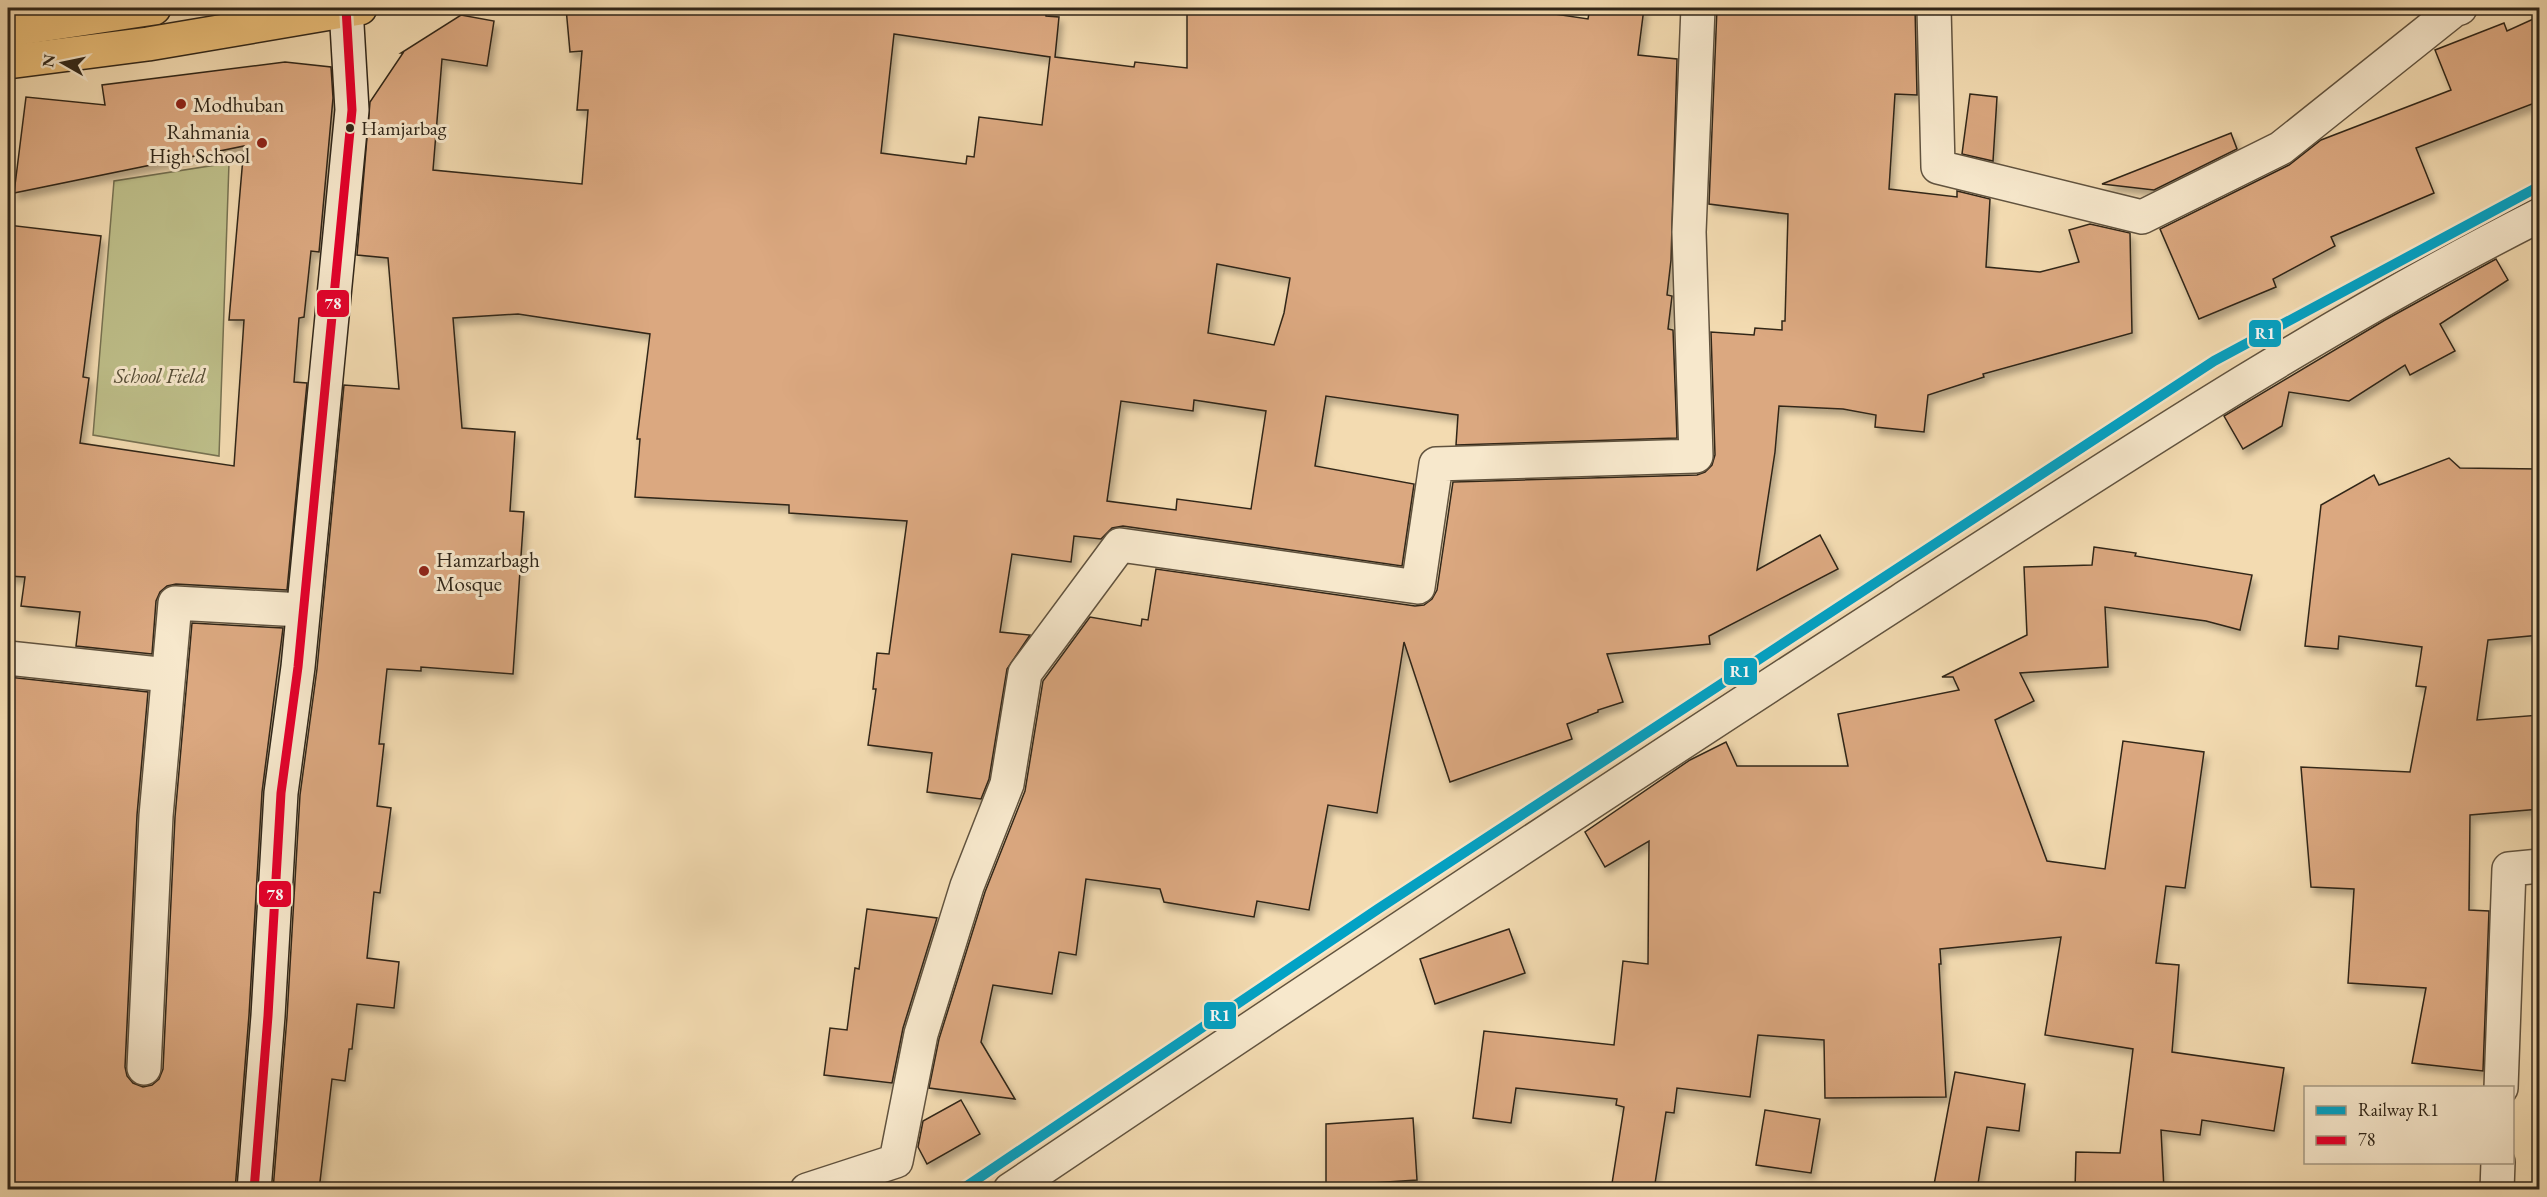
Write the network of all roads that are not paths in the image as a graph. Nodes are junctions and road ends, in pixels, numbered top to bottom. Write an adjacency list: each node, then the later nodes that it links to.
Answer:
1 (148, 8): 6 (highway); 7 (street)
2 (1698, 8): 18 (street)
3 (1934, 8): 4 (street)
4 (2460, 8)
5 (351, 9): 7 (highway); 10 (street)
6 (8, 30)
7 (148, 44): 8 (highway)
8 (8, 62)
9 (2540, 215): 19 (street)
10 (302, 610): 12 (street); 17 (street)
11 (8, 658): 12 (street)
12 (168, 675): 14 (street)
13 (2540, 866): 15 (street)
14 (144, 1068)
15 (2501, 1086)
16 (2498, 1164): 20 (street)
17 (254, 1190)
18 (807, 1190)
19 (1010, 1190)
20 (2497, 1190)

